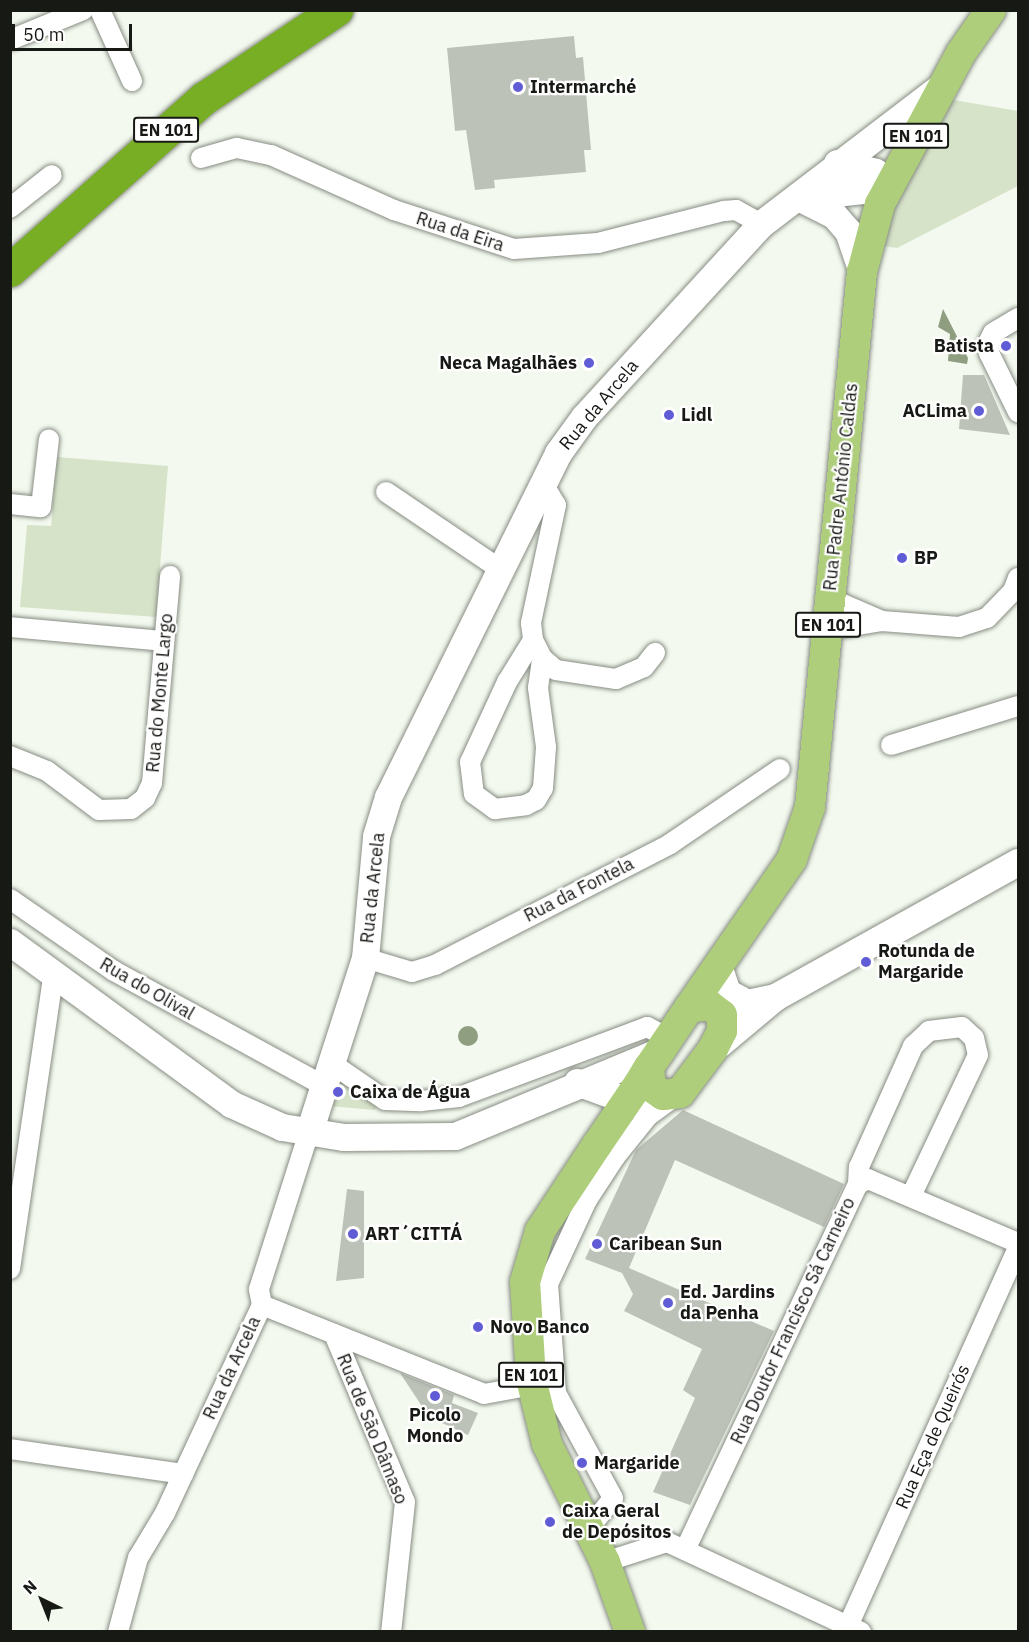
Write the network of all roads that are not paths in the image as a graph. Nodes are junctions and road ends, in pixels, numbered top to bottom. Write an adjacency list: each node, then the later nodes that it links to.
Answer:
1 (83, 10): 7 (street)
2 (100, 10): 9 (street)
3 (299, 10): 18 (highway, EN 101)
4 (336, 10): 19 (highway, EN 101)
5 (960, 10): 8 (main road)
6 (991, 10): 8 (main road, EN 101)
7 (10, 40)
8 (961, 53): 10 (main road, EN 101)
9 (132, 81)
10 (943, 85): 12 (street, Rua da Arcela); 14 (main road, EN 101)
11 (201, 158): 17 (street, Rua da Eira)
12 (837, 163): 14 (street); 15 (street, Rua da Arcela)
13 (52, 175): 16 (street)
14 (889, 187): 15 (street); 20 (main road, Rua Padre António Caldas / EN 101)
15 (798, 197): 17 (street, Rua da Arcela); 20 (street)
16 (10, 208)
17 (761, 224): 24 (street, Rua da Arcela)
18 (10, 244)
19 (10, 270)
20 (862, 272): 30 (main road, Rua Padre António Caldas / EN 101)
21 (1018, 318): 22 (street)
22 (1018, 411)
23 (50, 439): 26 (street)
24 (542, 482): 27 (street, Rua da Arcela); 34 (street)
25 (386, 492): 27 (street)
26 (10, 504)
27 (501, 570): 45 (street, Rua da Arcela)
28 (170, 576): 35 (street, Rua do Monte Largo)
29 (1018, 578): 31 (street)
30 (831, 599): 31 (street); 33 (main road, Rua Padre António Caldas / EN 101)
31 (882, 621): 33 (street)
32 (10, 627): 35 (street)
33 (828, 630): 48 (main road, Rua Padre António Caldas / EN 101)
34 (533, 640): 37 (street); 37 (street)
35 (163, 641): 40 (street, Rua do Monte Largo)
36 (655, 653): 37 (street)
37 (542, 658)
38 (1018, 705): 39 (street)
39 (891, 745)
40 (10, 756)
41 (780, 769): 45 (street, Rua da Fontela)
42 (1018, 862): 47 (street)
43 (10, 899): 51 (street, Rua do Olival)
44 (10, 942): 46 (street)
45 (365, 958): 51 (street, Rua da Arcela)
46 (53, 977): 54 (street); 59 (street)
47 (776, 997): 48 (street); 49 (street)
48 (719, 1009): 49 (main road, EN 101); 50 (main road)
49 (713, 1049): 53 (main road, EN 101)
50 (659, 1052): 51 (street, Rua do Olival); 52 (street); 53 (main road)
51 (327, 1074): 54 (street, Rua da Arcela)
52 (578, 1083): 53 (street); 54 (street)
53 (645, 1104): 62 (main road, EN 101); 65 (street)
54 (309, 1132): 60 (street, Rua da Arcela)
55 (858, 1184): 56 (street, Rua Doutor Francisco Sá Carneiro); 56 (street); 66 (street, Rua Doutor Francisco Sá Carneiro)
56 (911, 1196): 57 (street, Rua Doutor Francisco Sá Carneiro)
57 (1018, 1243)
58 (1018, 1248): 68 (street, Rua Eça de Queirós)
59 (10, 1269)
60 (262, 1305): 61 (street); 64 (street, Rua da Arcela)
61 (334, 1334): 62 (street); 70 (street, Rua de São Dâmaso)
62 (533, 1385): 65 (main road, EN 101)
63 (10, 1449): 64 (street)
64 (183, 1474): 69 (street, Rua da Arcela)
65 (589, 1528): 67 (main road, EN 101)
66 (686, 1551): 67 (street); 68 (street)
67 (605, 1562): 71 (main road, EN 101)
68 (855, 1629)
69 (118, 1632)
70 (391, 1632)
71 (630, 1632)

